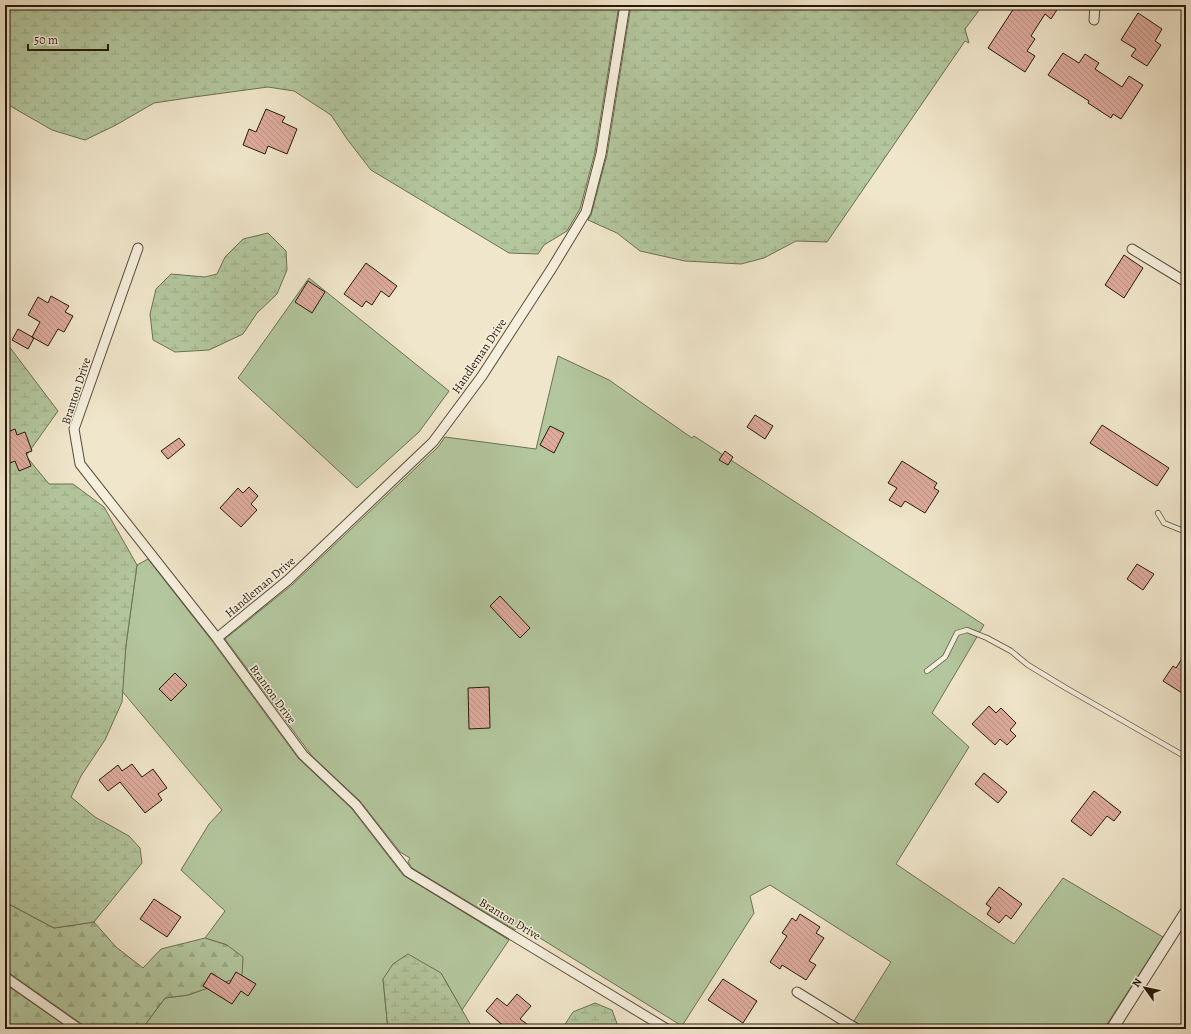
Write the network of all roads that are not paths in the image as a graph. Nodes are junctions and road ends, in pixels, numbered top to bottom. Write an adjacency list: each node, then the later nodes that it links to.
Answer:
1 (625, 5): 9 (street, Handleman Drive)
2 (1095, 5): 3 (street)
3 (1094, 20)
4 (138, 248): 9 (street, Branton Drive)
5 (1132, 249): 6 (street)
6 (1186, 282)
7 (1158, 513): 8 (lane)
8 (1186, 532)
9 (217, 638): 16 (street, Branton Drive)
10 (927, 671): 11 (lane)
11 (1186, 757)
12 (1186, 912): 18 (street)
13 (5, 977): 15 (street)
14 (797, 992): 17 (street)
15 (80, 1029)
16 (667, 1029)
17 (857, 1029)
18 (1112, 1029)

